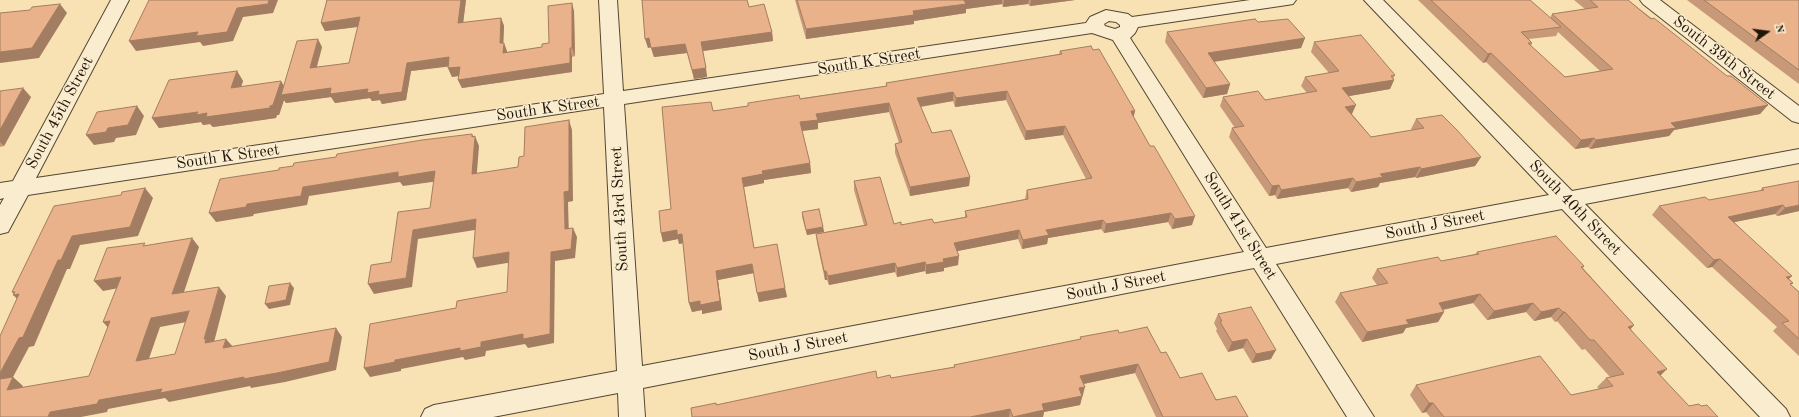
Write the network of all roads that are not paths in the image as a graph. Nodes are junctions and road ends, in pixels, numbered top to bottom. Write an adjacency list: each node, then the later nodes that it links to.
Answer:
1 (120, 0): 12 (street, South 45th Street)
2 (608, 0): 9 (street, South 43rd Street)
3 (1096, 0): 7 (street)
4 (1286, 0): 8 (street)
5 (1373, 0): 14 (street, South 40th Street)
6 (1649, 0): 10 (street, South 39th Street)
7 (1101, 21): 8 (street); 9 (street, South K Street)
8 (1124, 29): 16 (street, South 41st Street)
9 (614, 100): 12 (street, South K Street); 17 (street, South 43rd Street)
10 (1799, 116)
11 (1799, 156): 14 (street, South J Street)
12 (20, 188): 13 (street, South K Street); 15 (street, South 45th Street)
13 (0, 190)
14 (1567, 200): 16 (street, South J Street); 21 (street, South 40th Street)
15 (0, 226)
16 (1260, 258): 17 (street, South J Street); 20 (street, South 41st Street)
17 (630, 380): 18 (street, South J Street); 19 (street, South 43rd Street)
18 (434, 417)
19 (632, 417)
20 (1361, 417)
21 (1777, 417)

